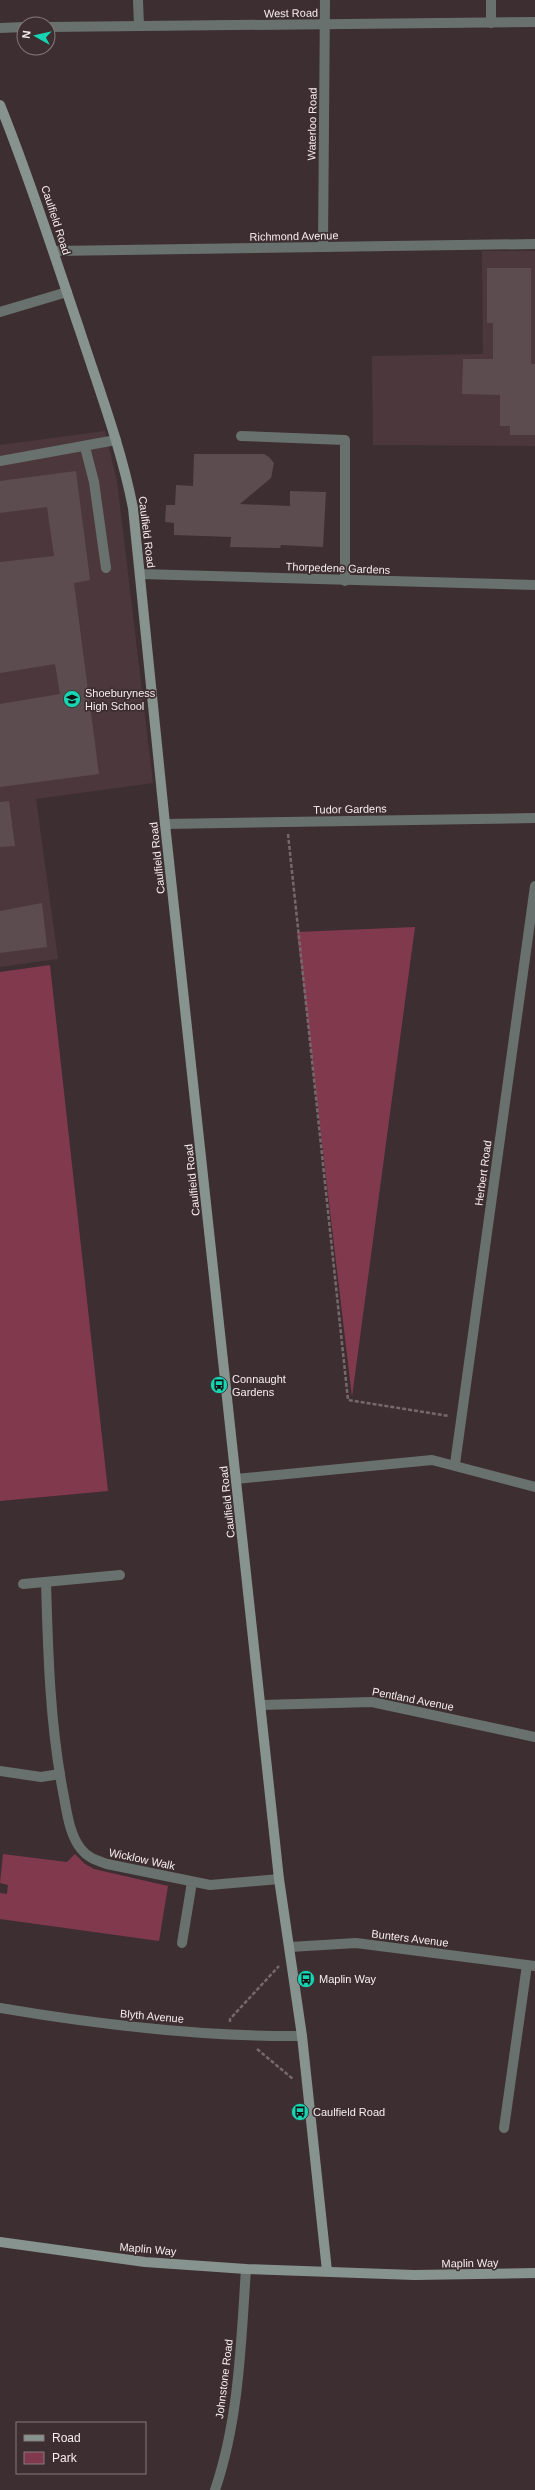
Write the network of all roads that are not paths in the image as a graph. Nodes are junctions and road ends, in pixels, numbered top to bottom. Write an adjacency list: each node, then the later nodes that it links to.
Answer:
1 (138, 0): 7 (street)
2 (325, 0): 6 (street, Waterloo Road)
3 (491, 0): 5 (street)
4 (535, 22): 5 (street, West Road)
5 (491, 23): 6 (street, West Road)
6 (326, 24): 7 (street, West Road); 13 (street, Waterloo Road)
7 (138, 26): 9 (street, West Road)
8 (16, 27): 10 (street)
9 (56, 27)
10 (0, 28)
11 (0, 105): 14 (street, Caulfield Road)
12 (535, 244): 13 (street, Richmond Avenue)
13 (323, 248): 14 (street, Richmond Avenue)
14 (54, 251): 15 (street, Caulfield Road)
15 (67, 292): 16 (street); 18 (street, Caulfield Road)
16 (0, 312)
17 (241, 436): 23 (street)
18 (116, 440): 19 (street); 22 (street, Caulfield Road)
19 (85, 447): 20 (street); 21 (street)
20 (0, 461)
21 (106, 568)
22 (141, 574): 23 (street, Thorpedene Gardens); 26 (street, Caulfield Road)
23 (345, 581): 24 (street, Thorpedene Gardens)
24 (535, 585)
25 (535, 818): 26 (street, Tudor Gardens)
26 (165, 824): 29 (street, Caulfield Road)
27 (535, 886): 28 (street, Herbert Road)
28 (455, 1464): 29 (street); 30 (street)
29 (236, 1479): 34 (street, Caulfield Road)
30 (535, 1486)
31 (120, 1575): 32 (street)
32 (46, 1582): 33 (street); 37 (street, Wicklow Walk)
33 (23, 1584)
34 (261, 1705): 35 (street, Pentland Avenue); 38 (street, Caulfield Road)
35 (535, 1737)
36 (0, 1771): 37 (street)
37 (60, 1774): 39 (street, Wicklow Walk)
38 (279, 1878): 39 (street, Wicklow Walk); 41 (street, Caulfield Road)
39 (192, 1882): 40 (street)
40 (182, 1943)
41 (290, 1947): 42 (street, Bunters Avenue); 44 (street, Caulfield Road)
42 (531, 1966): 45 (street, Bunters Avenue)
43 (0, 2008): 44 (street, Blyth Avenue)
44 (302, 2036): 48 (street, Caulfield Road)
45 (504, 2128)
46 (0, 2242): 47 (street, Maplin Way)
47 (246, 2269): 48 (street, Maplin Way); 50 (street, Johnstone Road)
48 (327, 2271): 49 (street, Maplin Way)
49 (535, 2273)
50 (215, 2490)

